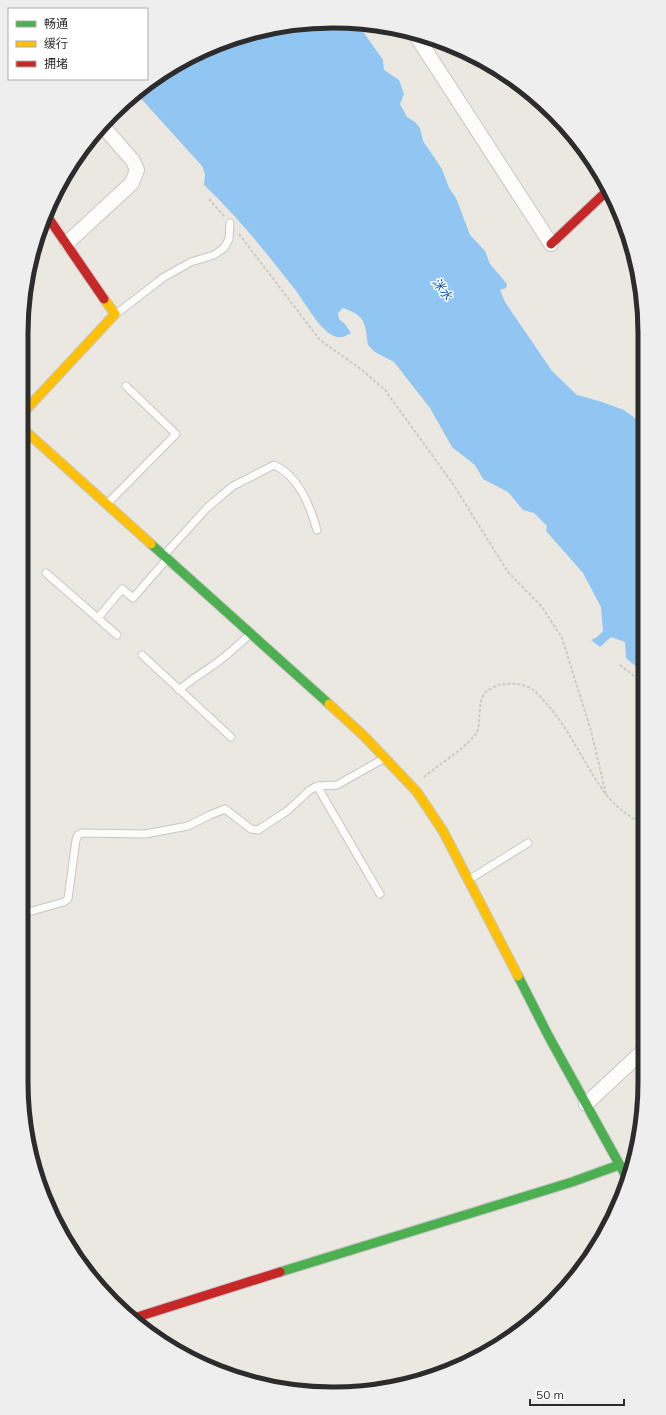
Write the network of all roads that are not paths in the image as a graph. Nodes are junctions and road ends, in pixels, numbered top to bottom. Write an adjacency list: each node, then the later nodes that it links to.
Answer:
1 (419, 40): 7 (street)
2 (106, 130): 6 (street)
3 (604, 193): 7 (main road)
4 (50, 219): 6 (main road)
5 (230, 223): 8 (lane)
6 (67, 242): 8 (main road)
7 (551, 244)
8 (115, 314): 10 (main road)
9 (126, 386): 12 (lane)
10 (28, 407)
11 (28, 433): 12 (main road)
12 (106, 504): 14 (main road)
13 (317, 530): 14 (lane)
14 (165, 557): 16 (lane); 17 (main road)
15 (46, 573): 16 (lane)
16 (98, 618): 18 (lane)
17 (250, 633): 20 (lane); 22 (main road)
18 (117, 635)
19 (142, 655): 20 (lane)
20 (179, 690): 21 (lane)
21 (231, 737)
22 (385, 758): 23 (lane); 25 (main road)
23 (317, 786): 26 (lane); 27 (lane)
24 (528, 843): 25 (lane)
25 (468, 880): 29 (main road)
26 (380, 894)
27 (28, 912)
28 (638, 1056): 29 (street)
29 (586, 1104): 30 (main road)
30 (619, 1165): 31 (main road); 32 (main road)
31 (624, 1173)
32 (139, 1317)

